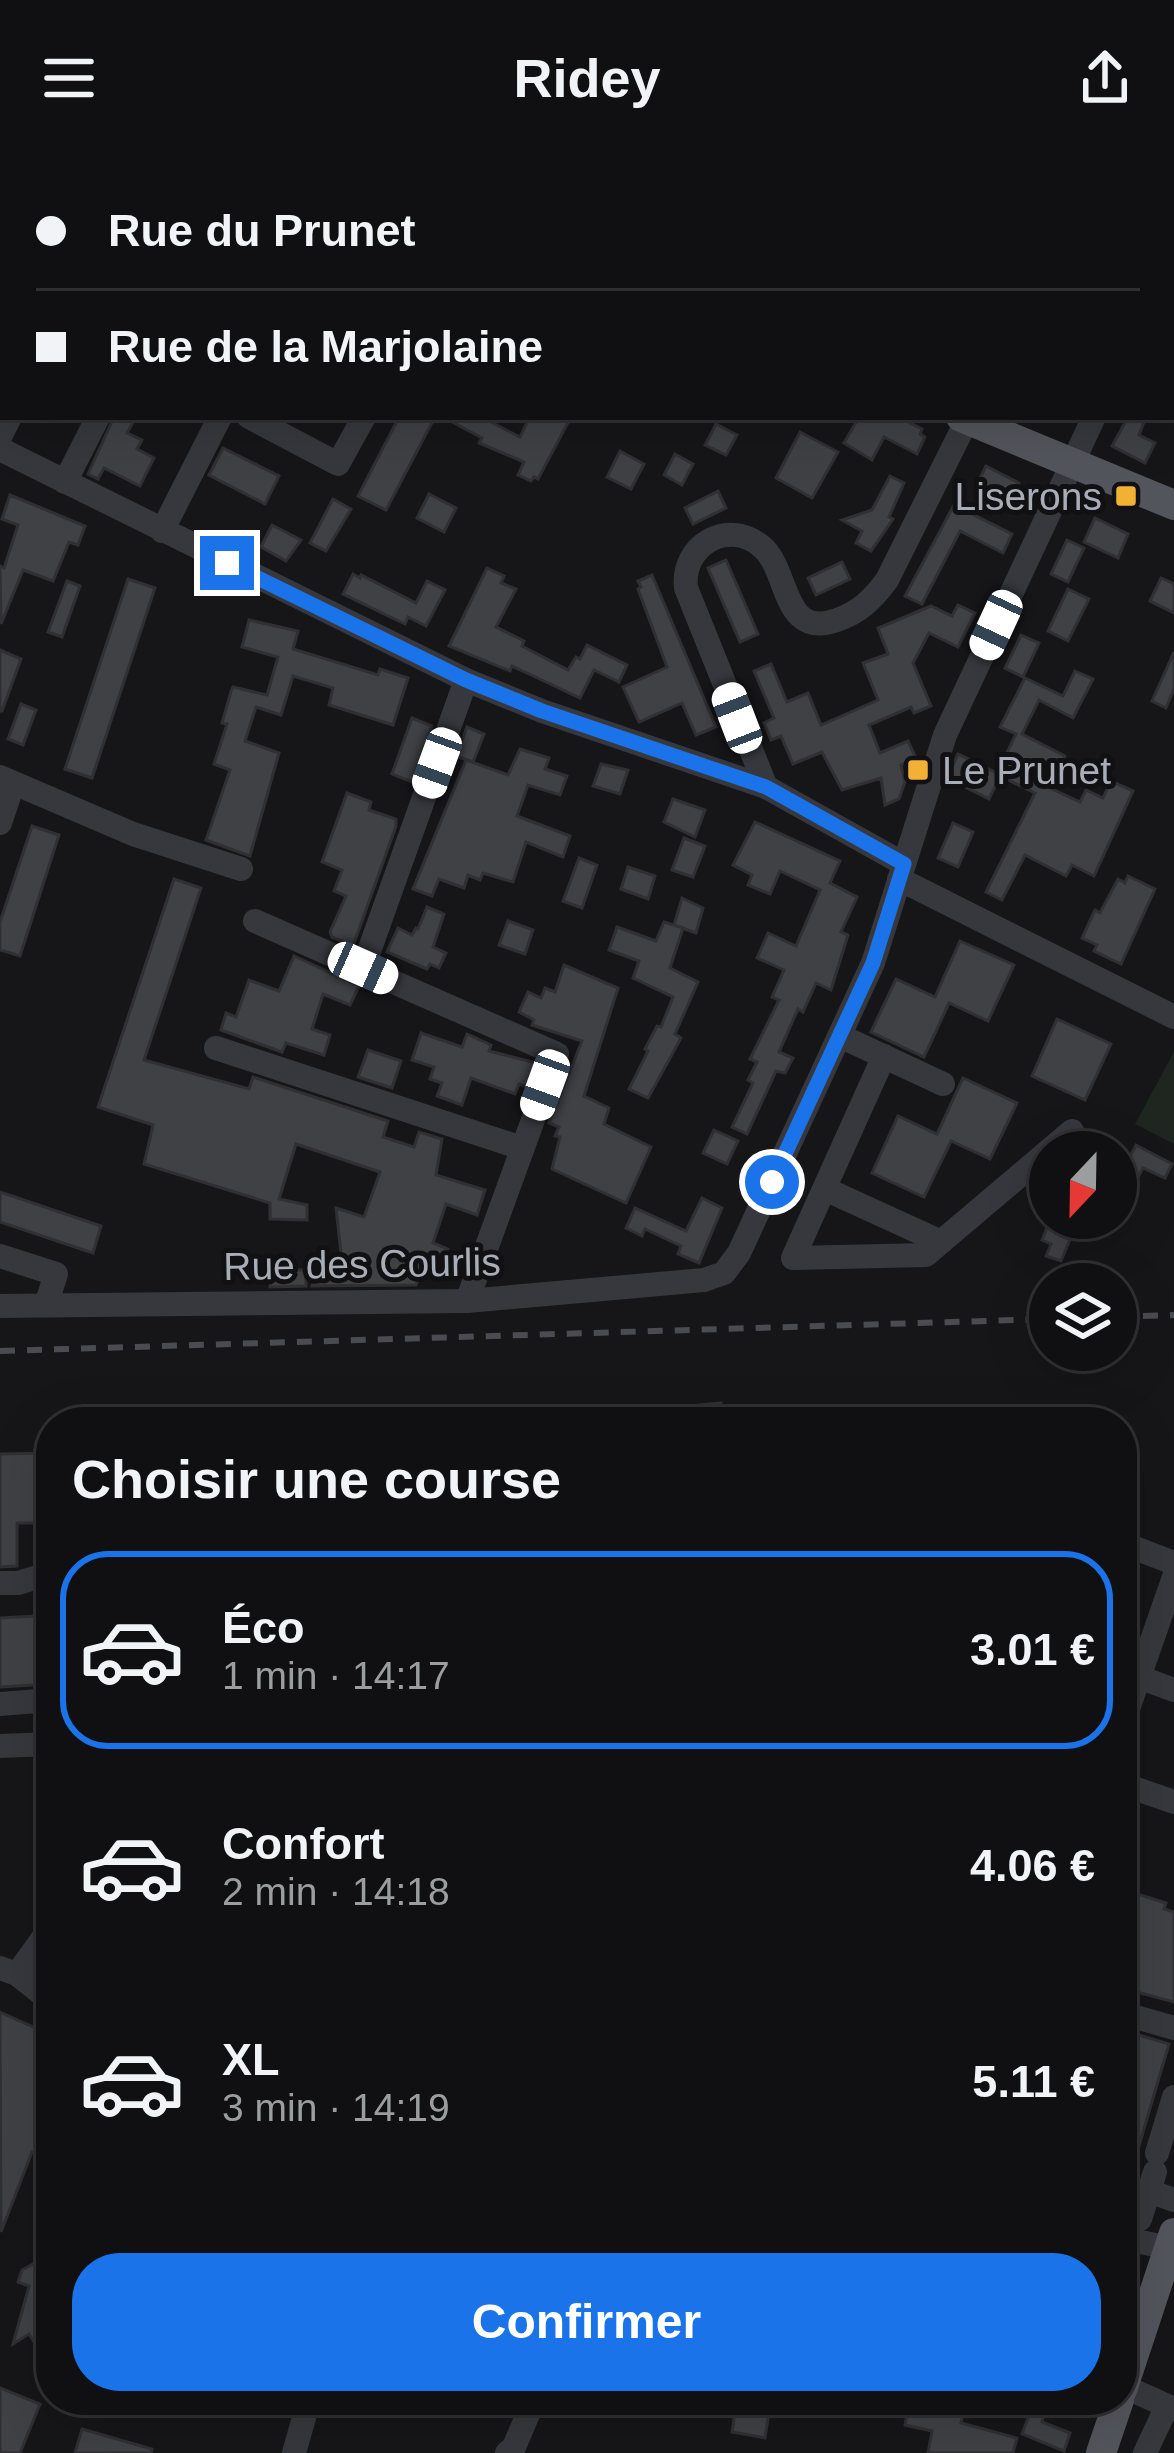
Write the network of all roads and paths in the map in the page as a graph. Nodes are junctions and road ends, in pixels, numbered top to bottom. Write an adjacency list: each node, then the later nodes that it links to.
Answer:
1 (9, 420): 9 (street)
2 (96, 420): 11 (street)
3 (218, 420): 13 (street)
4 (255, 420): 5 (street)
5 (362, 420)
6 (963, 420): 16 (street)
7 (969, 420): 10 (main road)
8 (1093, 420): 10 (street)
9 (2, 454): 11 (street)
10 (1072, 463): 12 (main road); 19 (street)
11 (65, 482): 13 (street)
12 (1174, 505)
13 (162, 531): 14 (street)
14 (466, 680): 16 (street); 21 (street)
15 (4, 780): 17 (street); 18 (street)
16 (766, 787): 19 (street)
17 (0, 823)
18 (241, 869)
19 (901, 872): 22 (street); 23 (street)
20 (255, 921): 21 (street)
21 (363, 968): 27 (street)
22 (1174, 1017)
23 (840, 1036): 25 (street); 32 (street, Rue des Courlis)
24 (216, 1048): 27 (street)
25 (884, 1056): 26 (street); 29 (street)
26 (944, 1084)
27 (522, 1148): 32 (street)
28 (1029, 1167): 30 (street)
29 (824, 1189): 30 (street); 30 (street)
30 (941, 1242)
31 (0, 1256): 33 (street)
32 (467, 1301): 33 (street, Rue des Courlis)
33 (46, 1305): 34 (street, Rue des Courlis)
34 (0, 1306)
35 (1137, 1549): 36 (street)
36 (1174, 1563)
37 (1174, 1577): 41 (street)
38 (36, 1578): 40 (street)
39 (36, 1586): 40 (street)
40 (0, 1587)
41 (1168, 1622): 42 (street)
42 (1163, 1684): 45 (street)
43 (36, 1701): 44 (street)
44 (0, 1704)
45 (1137, 1711)
46 (36, 1745): 47 (street)
47 (0, 1746)
48 (1137, 1789): 49 (street)
49 (1174, 1802)
50 (36, 1943): 51 (street)
51 (9, 1971): 52 (street)
52 (36, 1990)
53 (1137, 2017): 54 (street)
54 (1174, 2028)
55 (1173, 2106): 56 (street)
56 (1153, 2172): 57 (street); 58 (street)
57 (1174, 2200)
58 (1137, 2218)
59 (1137, 2239): 60 (street)
60 (1171, 2241): 61 (main road)
61 (1137, 2345)
62 (1137, 2394): 63 (street)
63 (1170, 2408): 70 (street)
64 (305, 2415): 67 (street)
65 (528, 2415): 68 (street)
66 (1114, 2415): 69 (main road)
67 (294, 2453)
68 (507, 2453)
69 (1101, 2453)
70 (1145, 2453)

